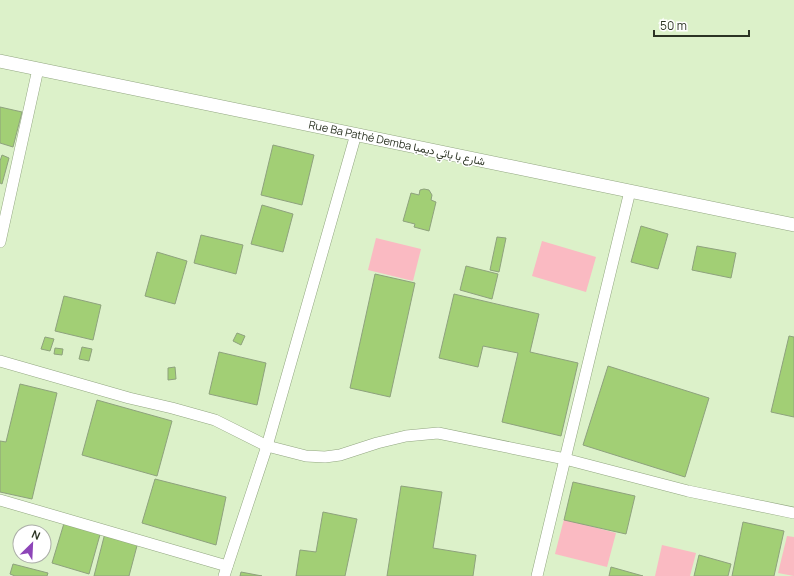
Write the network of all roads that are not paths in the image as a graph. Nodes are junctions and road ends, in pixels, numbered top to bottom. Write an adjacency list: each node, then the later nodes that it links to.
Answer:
1 (0, 61): 2 (street, Rue Ba Pathé Demba شارع با باثي ديمبا)
2 (38, 69): 3 (street, Rue Ba Pathé Demba شارع با باثي ديمبا); 6 (street)
3 (356, 134): 4 (street, Rue Ba Pathé Demba شارع با باثي ديمبا); 8 (street)
4 (630, 191): 5 (street, Rue Ba Pathé Demba شارع با باثي ديمبا); 9 (street)
5 (794, 225)
6 (0, 242)
7 (0, 361): 8 (street)
8 (267, 446): 9 (street); 12 (street)
9 (565, 459): 11 (street); 13 (street)
10 (0, 500): 12 (street)
11 (794, 513)
12 (226, 571)
13 (537, 576)

